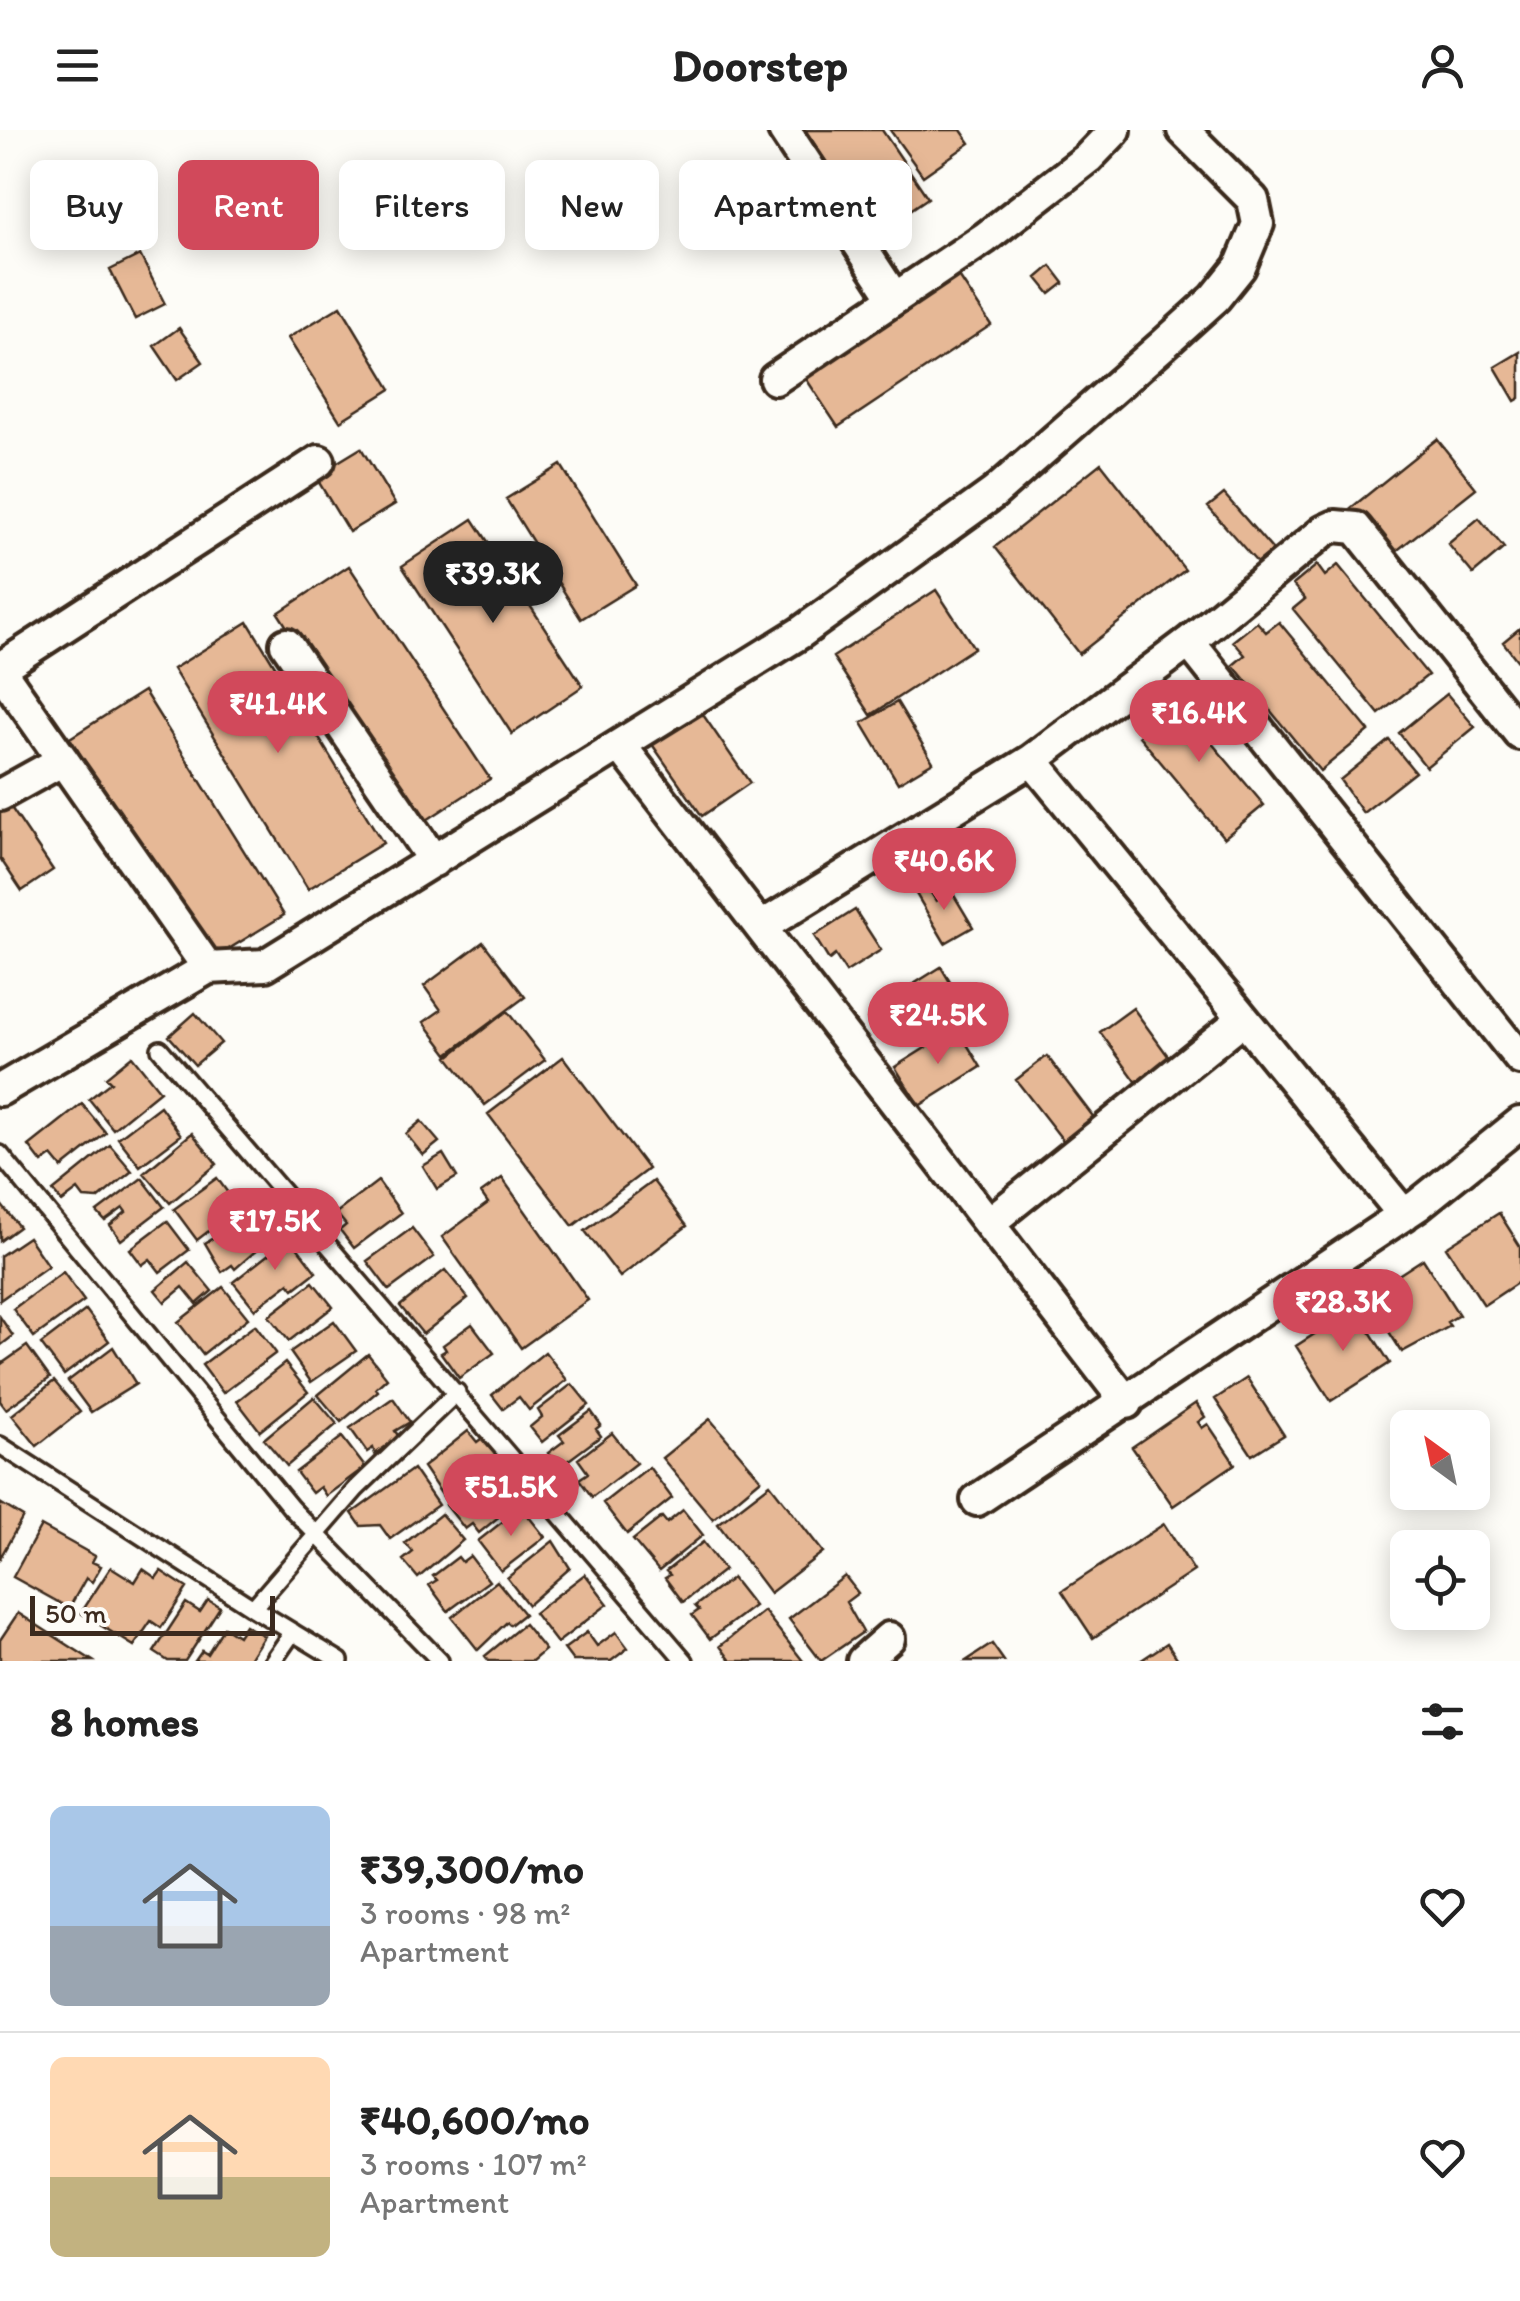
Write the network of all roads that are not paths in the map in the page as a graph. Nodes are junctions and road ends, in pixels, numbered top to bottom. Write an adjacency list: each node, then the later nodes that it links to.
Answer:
1 (784, 130): 4 (street)
2 (1115, 130): 4 (street)
3 (1183, 130): 11 (street)
4 (893, 296): 5 (street)
5 (775, 379)
6 (319, 461): 9 (street)
7 (1189, 642): 10 (street); 13 (street); 20 (street)
8 (286, 644): 15 (street)
9 (0, 669): 12 (street)
10 (1520, 734)
11 (620, 745): 15 (street); 16 (street)
12 (63, 760): 14 (street); 17 (street)
13 (1032, 760): 16 (street); 18 (street)
14 (0, 796)
15 (434, 860): 17 (street)
16 (761, 928): 25 (street)
17 (208, 968): 21 (street)
18 (1243, 1018): 24 (street); 25 (street)
19 (160, 1050): 26 (lane)
20 (1520, 1059)
21 (0, 1090)
22 (1520, 1122): 24 (street)
23 (0, 1154): 30 (lane)
24 (1404, 1215): 27 (street)
25 (989, 1224): 27 (street)
26 (458, 1392): 30 (lane); 37 (lane)
27 (1127, 1403): 29 (street)
28 (0, 1445): 31 (lane)
29 (977, 1500)
30 (317, 1531): 31 (lane); 36 (lane)
31 (253, 1608): 32 (lane)
32 (293, 1632): 34 (lane); 35 (lane)
33 (889, 1638): 38 (street)
34 (273, 1661)
35 (340, 1661)
36 (440, 1661)
37 (686, 1661)
38 (864, 1661)

